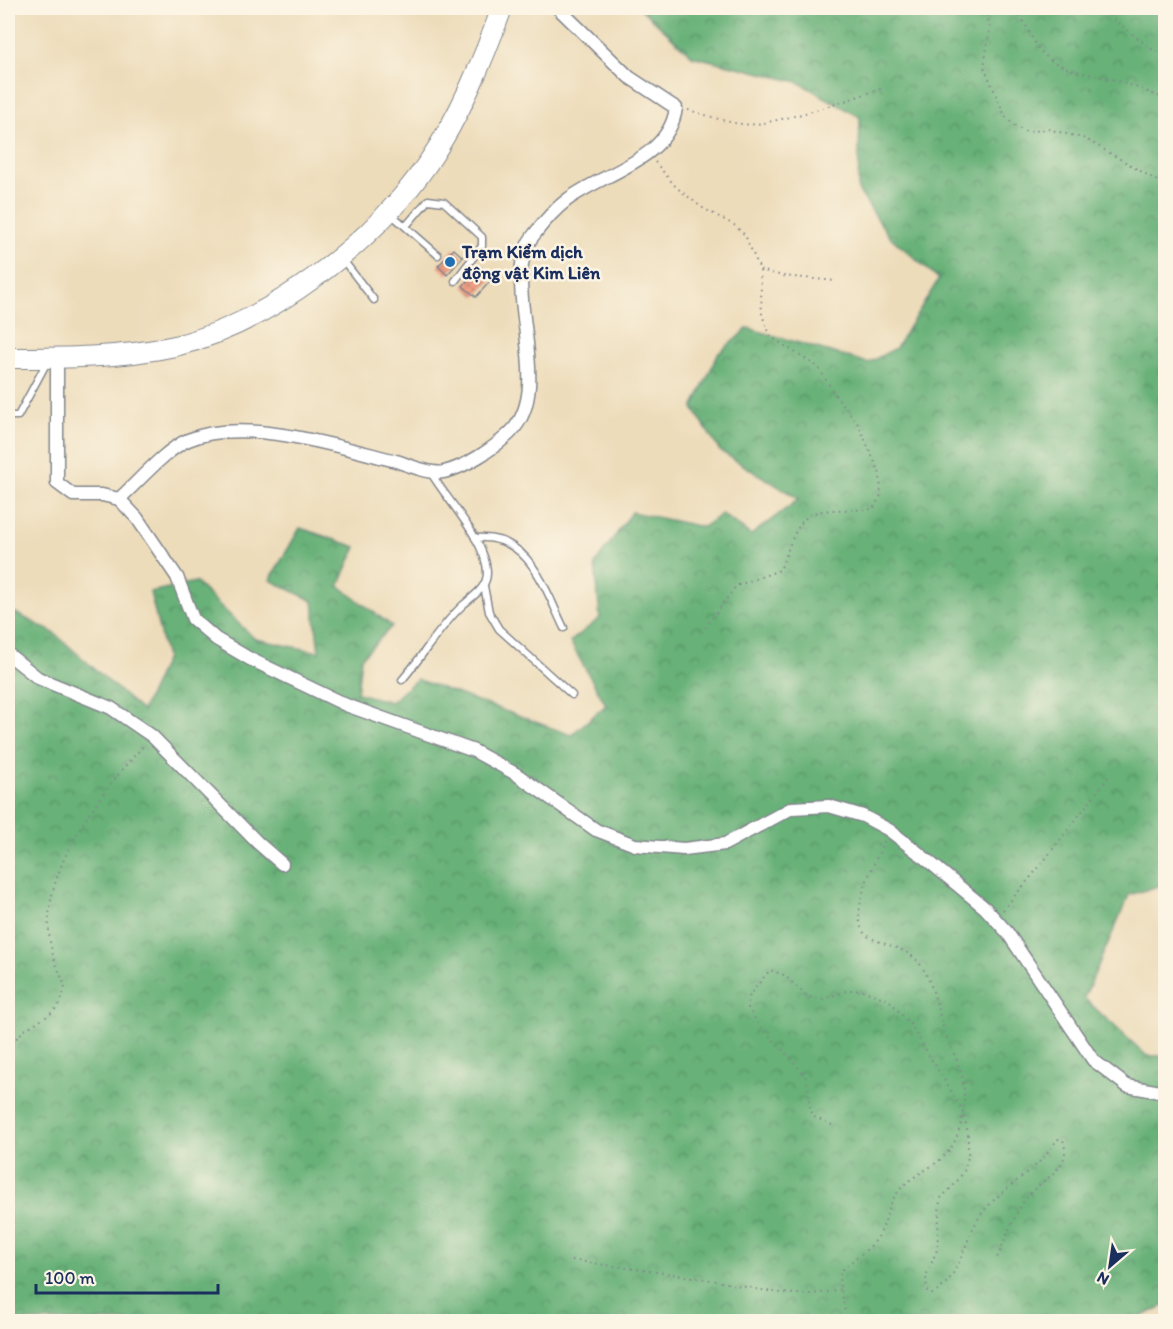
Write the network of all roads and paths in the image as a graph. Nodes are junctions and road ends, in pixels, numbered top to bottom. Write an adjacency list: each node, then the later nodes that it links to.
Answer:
1 (502, 8): 12 (highway)
2 (558, 8): 9 (street)
3 (974, 8): 5 (path)
4 (1099, 8): 6 (path)
5 (987, 14): 8 (path); 11 (path)
6 (1166, 56)
7 (883, 88): 9 (path)
8 (1166, 99)
9 (676, 108): 10 (street)
10 (647, 153): 16 (path); 23 (street)
11 (1166, 186)
12 (388, 211): 13 (lane); 15 (highway)
13 (406, 226): 14 (lane); 17 (lane)
14 (438, 255)
15 (340, 257): 19 (lane); 21 (highway)
16 (760, 270): 18 (path); 28 (path)
17 (455, 281)
18 (836, 281)
19 (374, 300)
20 (8, 358): 21 (highway)
21 (53, 358): 22 (lane); 24 (street)
22 (8, 416)
23 (429, 470): 24 (street); 25 (lane)
24 (119, 499): 34 (street)
25 (475, 538): 26 (lane); 27 (lane)
26 (484, 586): 30 (lane); 31 (lane)
27 (564, 628)
28 (702, 632)
29 (8, 654): 32 (street)
30 (402, 680)
31 (572, 695)
32 (152, 736): 35 (street); 37 (path)
33 (1110, 775): 36 (path)
34 (889, 830): 36 (street); 39 (path)
35 (282, 864)
36 (995, 919): 38 (street)
37 (8, 1047)
38 (1166, 1093)
39 (963, 1111): 40 (path); 42 (path); 43 (path)
40 (832, 1125)
41 (572, 1260): 43 (path)
42 (996, 1260)
43 (842, 1289): 44 (path)
44 (847, 1322)

